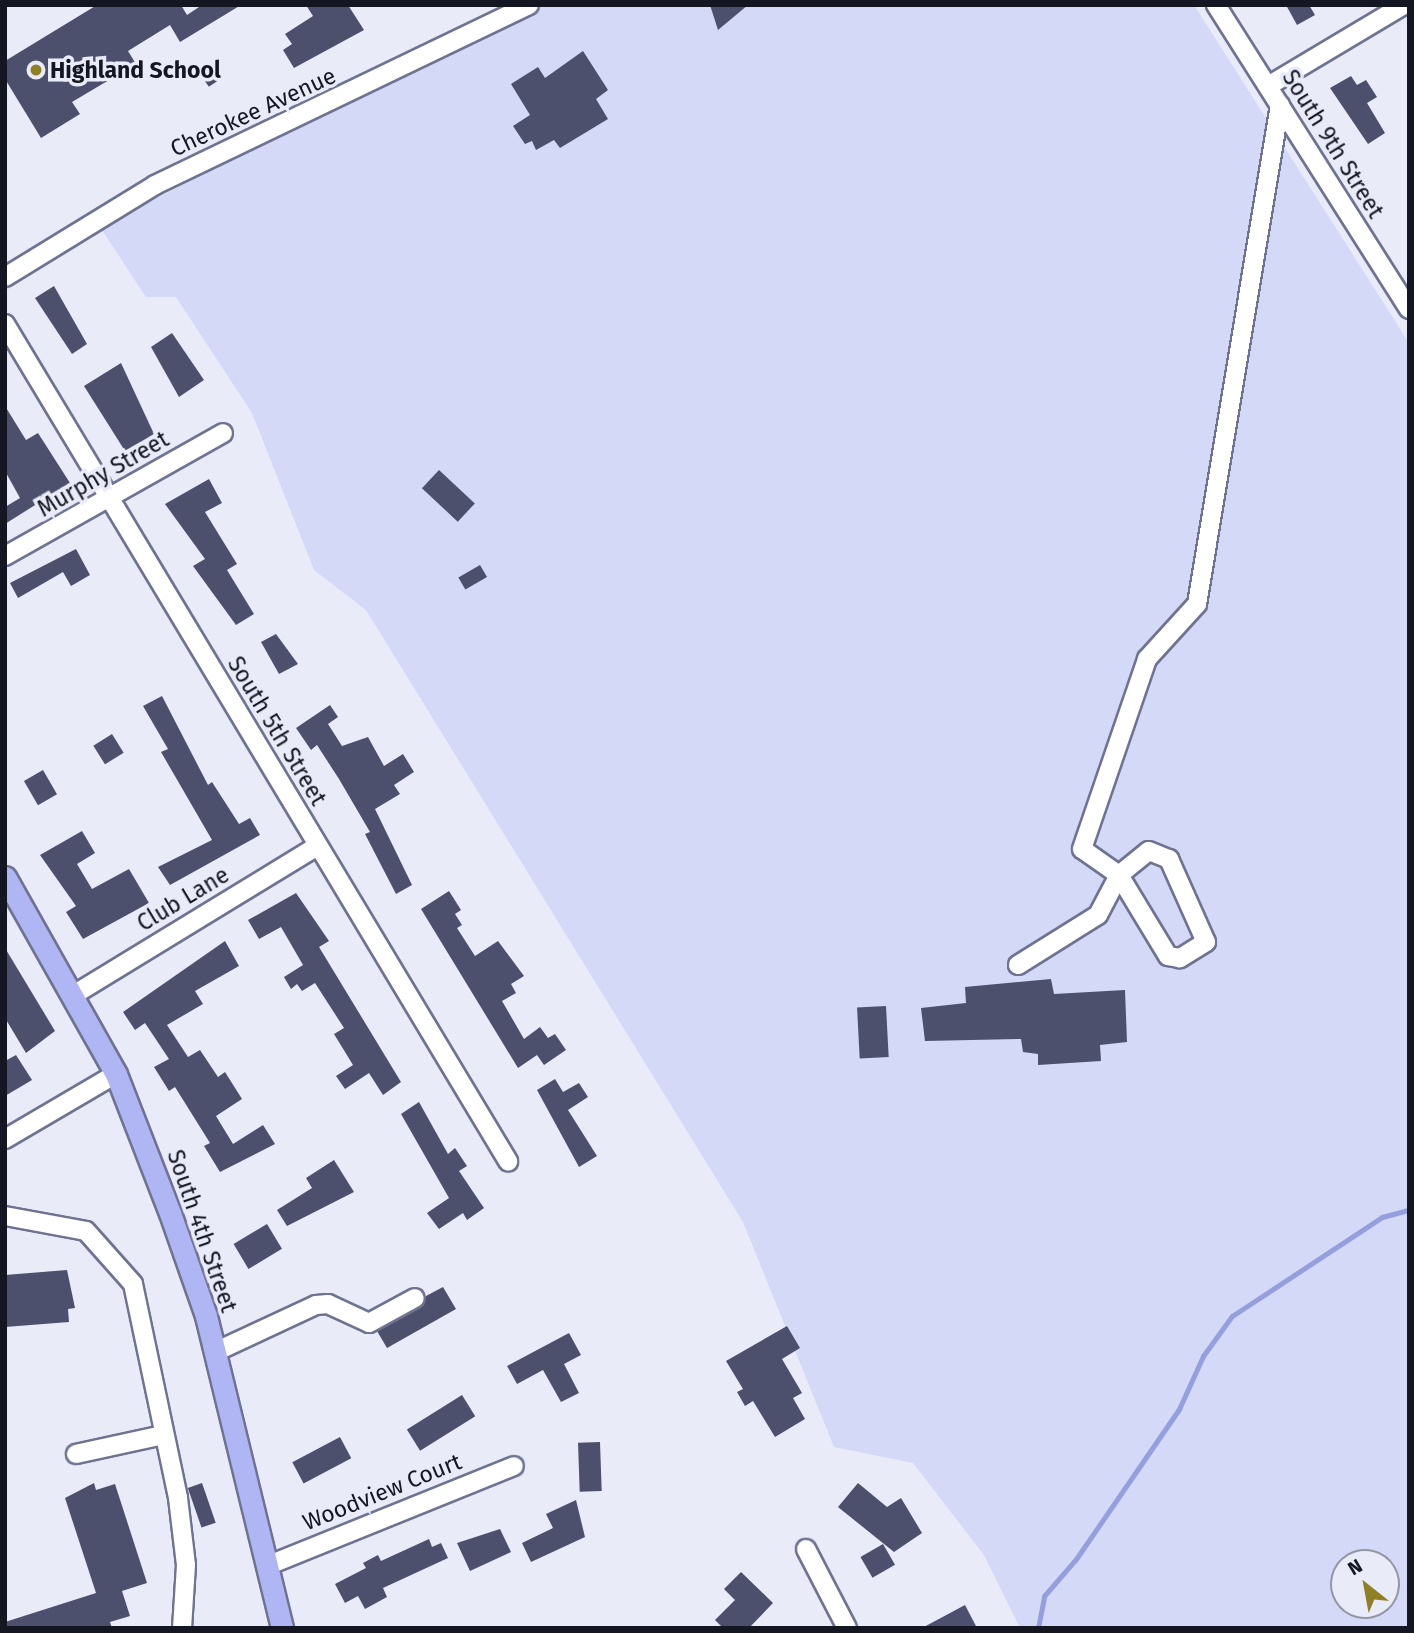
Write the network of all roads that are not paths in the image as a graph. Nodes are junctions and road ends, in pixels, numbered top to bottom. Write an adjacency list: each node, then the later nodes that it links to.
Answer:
1 (1216, 5): 4 (street, South 9th Street)
2 (1404, 5): 4 (street)
3 (527, 6): 6 (street, Cherokee Avenue)
4 (1268, 86): 5 (street, South 9th Street)
5 (1280, 105): 7 (street, South 9th Street); 13 (street)
6 (5, 277)
7 (1407, 304)
8 (5, 324): 10 (street, South 5th Street)
9 (223, 433): 10 (street, Murphy Street)
10 (111, 500): 11 (street, Murphy Street); 12 (street, South 5th Street)
11 (5, 556)
12 (317, 846): 16 (street, Club Lane); 19 (street, South 5th Street)
13 (1119, 875): 13 (street); 15 (street)
14 (5, 877): 16 (main road, South 4th Street)
15 (1018, 965)
16 (75, 994): 17 (main road, South 4th Street)
17 (116, 1074): 18 (street); 22 (main road, South 4th Street)
18 (5, 1139)
19 (508, 1161)
20 (5, 1216): 23 (street)
21 (415, 1298): 22 (street)
22 (215, 1352): 27 (main road, South 4th Street)
23 (163, 1435): 24 (street); 28 (street)
24 (76, 1454)
25 (514, 1466): 27 (street, Woodview Court)
26 (806, 1549): 30 (street)
27 (269, 1565): 29 (main road, South 4th Street)
28 (182, 1628)
29 (282, 1628)
30 (847, 1628)

